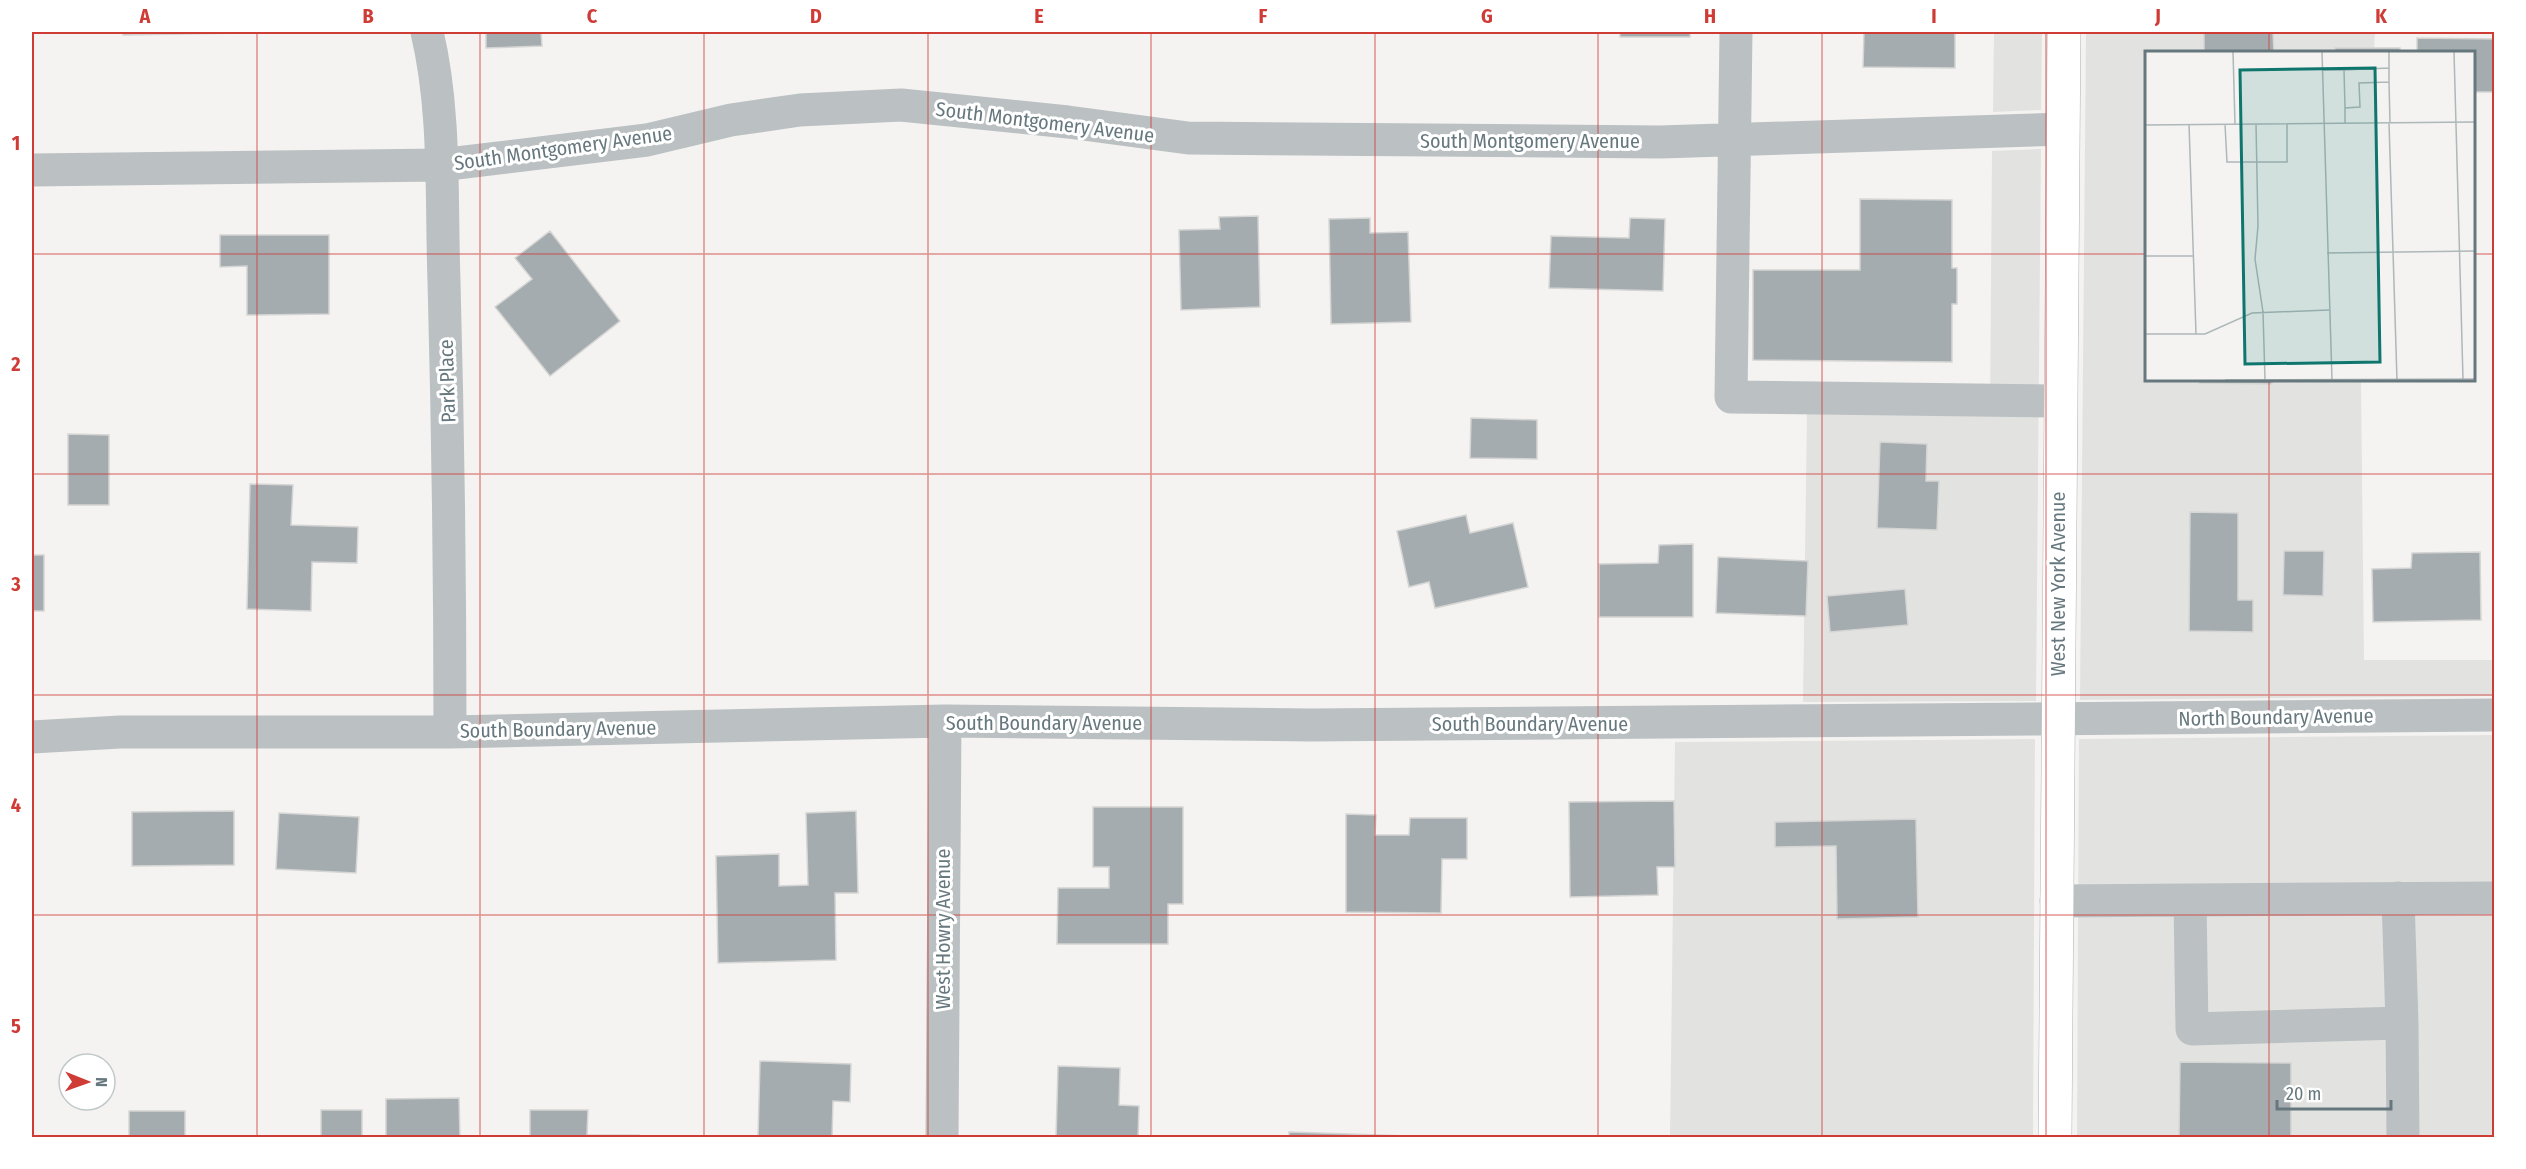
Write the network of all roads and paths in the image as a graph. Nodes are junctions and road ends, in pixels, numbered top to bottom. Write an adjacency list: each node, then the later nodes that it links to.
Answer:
1 (427, 32): 6 (street, Park Place)
2 (1736, 32): 5 (street)
3 (2064, 32): 4 (main road, West New York Avenue)
4 (2063, 129): 5 (street, South Montgomery Avenue); 8 (main road, West New York Avenue)
5 (1735, 140): 6 (street, South Montgomery Avenue); 8 (street)
6 (441, 165): 7 (street, South Montgomery Avenue); 12 (street, Park Place)
7 (32, 170)
8 (2060, 400): 10 (main road, West New York Avenue)
9 (2494, 715): 10 (street, North Boundary Avenue)
10 (2057, 720): 11 (street, South Boundary Avenue); 17 (main road, West New York Avenue)
11 (945, 722): 12 (street, South Boundary Avenue); 19 (street, West Howry Avenue)
12 (450, 732): 13 (street, South Boundary Avenue)
13 (32, 736)
14 (2398, 898): 15 (street); 16 (street); 18 (street)
15 (2494, 898)
16 (2190, 900): 17 (street); 18 (street)
17 (2056, 901): 20 (main road, West New York Avenue)
18 (2402, 1023): 21 (street)
19 (942, 1137)
20 (2055, 1137)
21 (2403, 1137)

